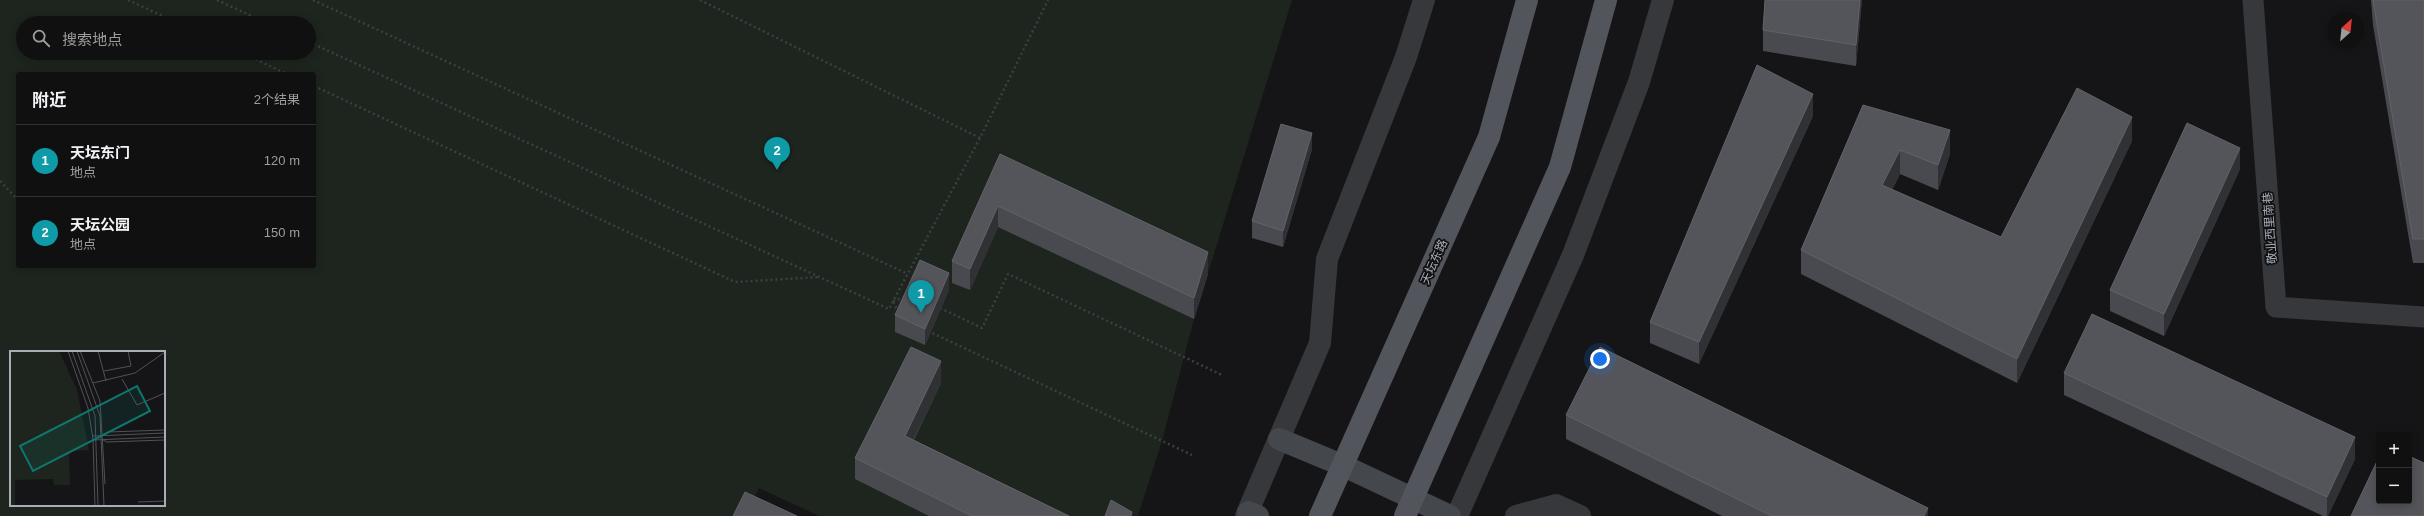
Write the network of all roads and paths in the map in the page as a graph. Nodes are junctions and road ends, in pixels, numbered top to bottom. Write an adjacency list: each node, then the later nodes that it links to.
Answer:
1 (128, 0): 11 (path)
2 (217, 0): 12 (path)
3 (313, 0): 20 (path)
4 (700, 0): 17 (path)
5 (1048, 0): 17 (path)
6 (1424, 0): 29 (street)
7 (1526, 0): 31 (main road, 天坛东路)
8 (1606, 0): 32 (main road)
9 (1663, 0): 36 (street)
10 (2253, 0): 25 (lane, 敬业西里南巷)
11 (163, 16)
12 (252, 16)
13 (316, 45): 21 (path)
14 (257, 60): 15 (path)
15 (283, 72)
16 (316, 87): 21 (path)
17 (980, 138): 20 (path)
18 (0, 181): 19 (path)
19 (16, 198)
20 (908, 274): 23 (path)
21 (820, 277): 23 (path)
22 (912, 295): 23 (path)
23 (893, 301): 26 (path)
24 (936, 306): 28 (path)
25 (2424, 317)
26 (901, 318)
27 (925, 330): 30 (path)
28 (1222, 375)
29 (1279, 439): 31 (main road); 33 (street)
30 (1192, 455)
31 (1344, 466): 32 (main road); 34 (main road, 天坛东路)
32 (1409, 508): 35 (main road)
33 (1251, 515)
34 (1320, 516)
35 (1450, 516)
36 (1457, 516)
37 (1516, 516): 38 (street)
38 (1580, 516)

